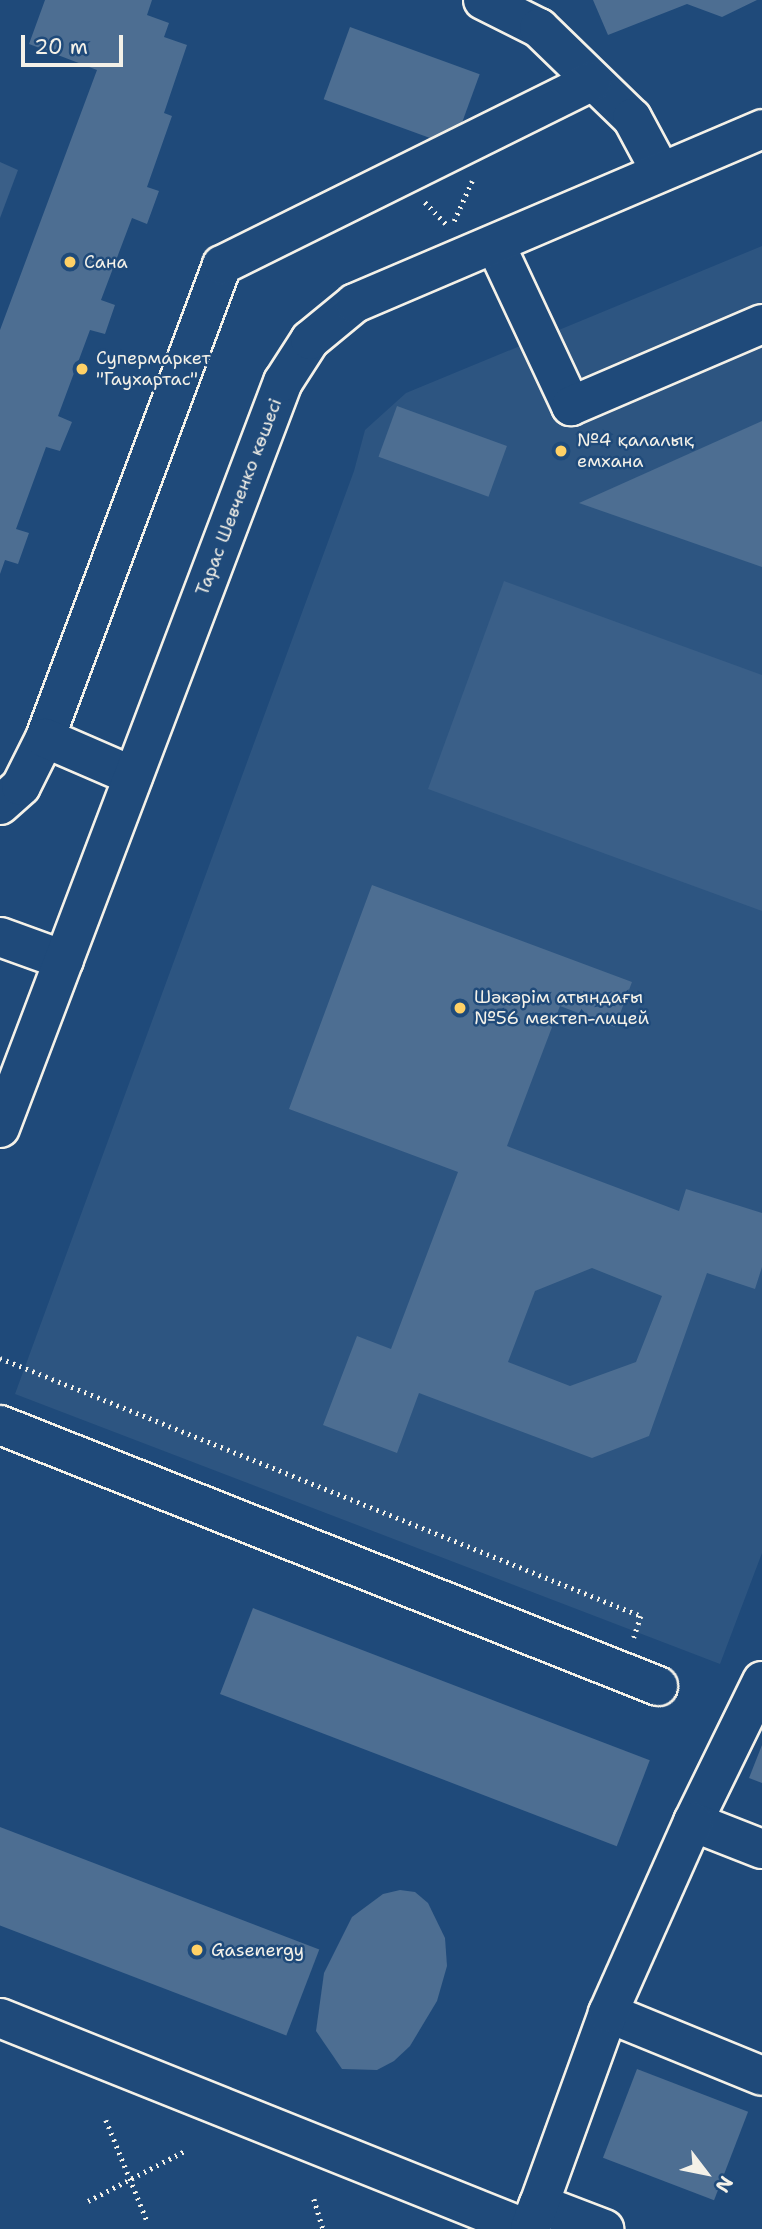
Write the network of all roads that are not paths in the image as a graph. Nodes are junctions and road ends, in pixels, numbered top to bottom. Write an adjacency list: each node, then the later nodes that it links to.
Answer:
1 (483, 0): 2 (street)
2 (544, 14): 3 (street)
3 (592, 81): 5 (street); 8 (street)
4 (762, 129): 5 (street, Тарас Шевченко көшесі)
5 (661, 172): 6 (street, Тарас Шевченко көшесі)
6 (496, 246): 7 (street); 9 (street, Тарас Шевченко көшесі)
7 (762, 324)
8 (45, 738): 9 (street); 10 (street)
9 (133, 776): 12 (street, Тарас Шевченко көшесі)
10 (0, 805)
11 (0, 937): 12 (street)
12 (64, 960): 13 (street, Тарас Шевченко көшесі)
13 (0, 1128)
14 (0, 1425): 16 (street)
15 (762, 1681): 17 (street)
16 (658, 1686)
17 (693, 1822): 18 (street); 19 (street)
18 (762, 1850)
19 (608, 2013): 21 (street); 23 (street)
20 (0, 2018): 22 (street)
21 (762, 2077)
22 (527, 2229)
23 (604, 2229)

